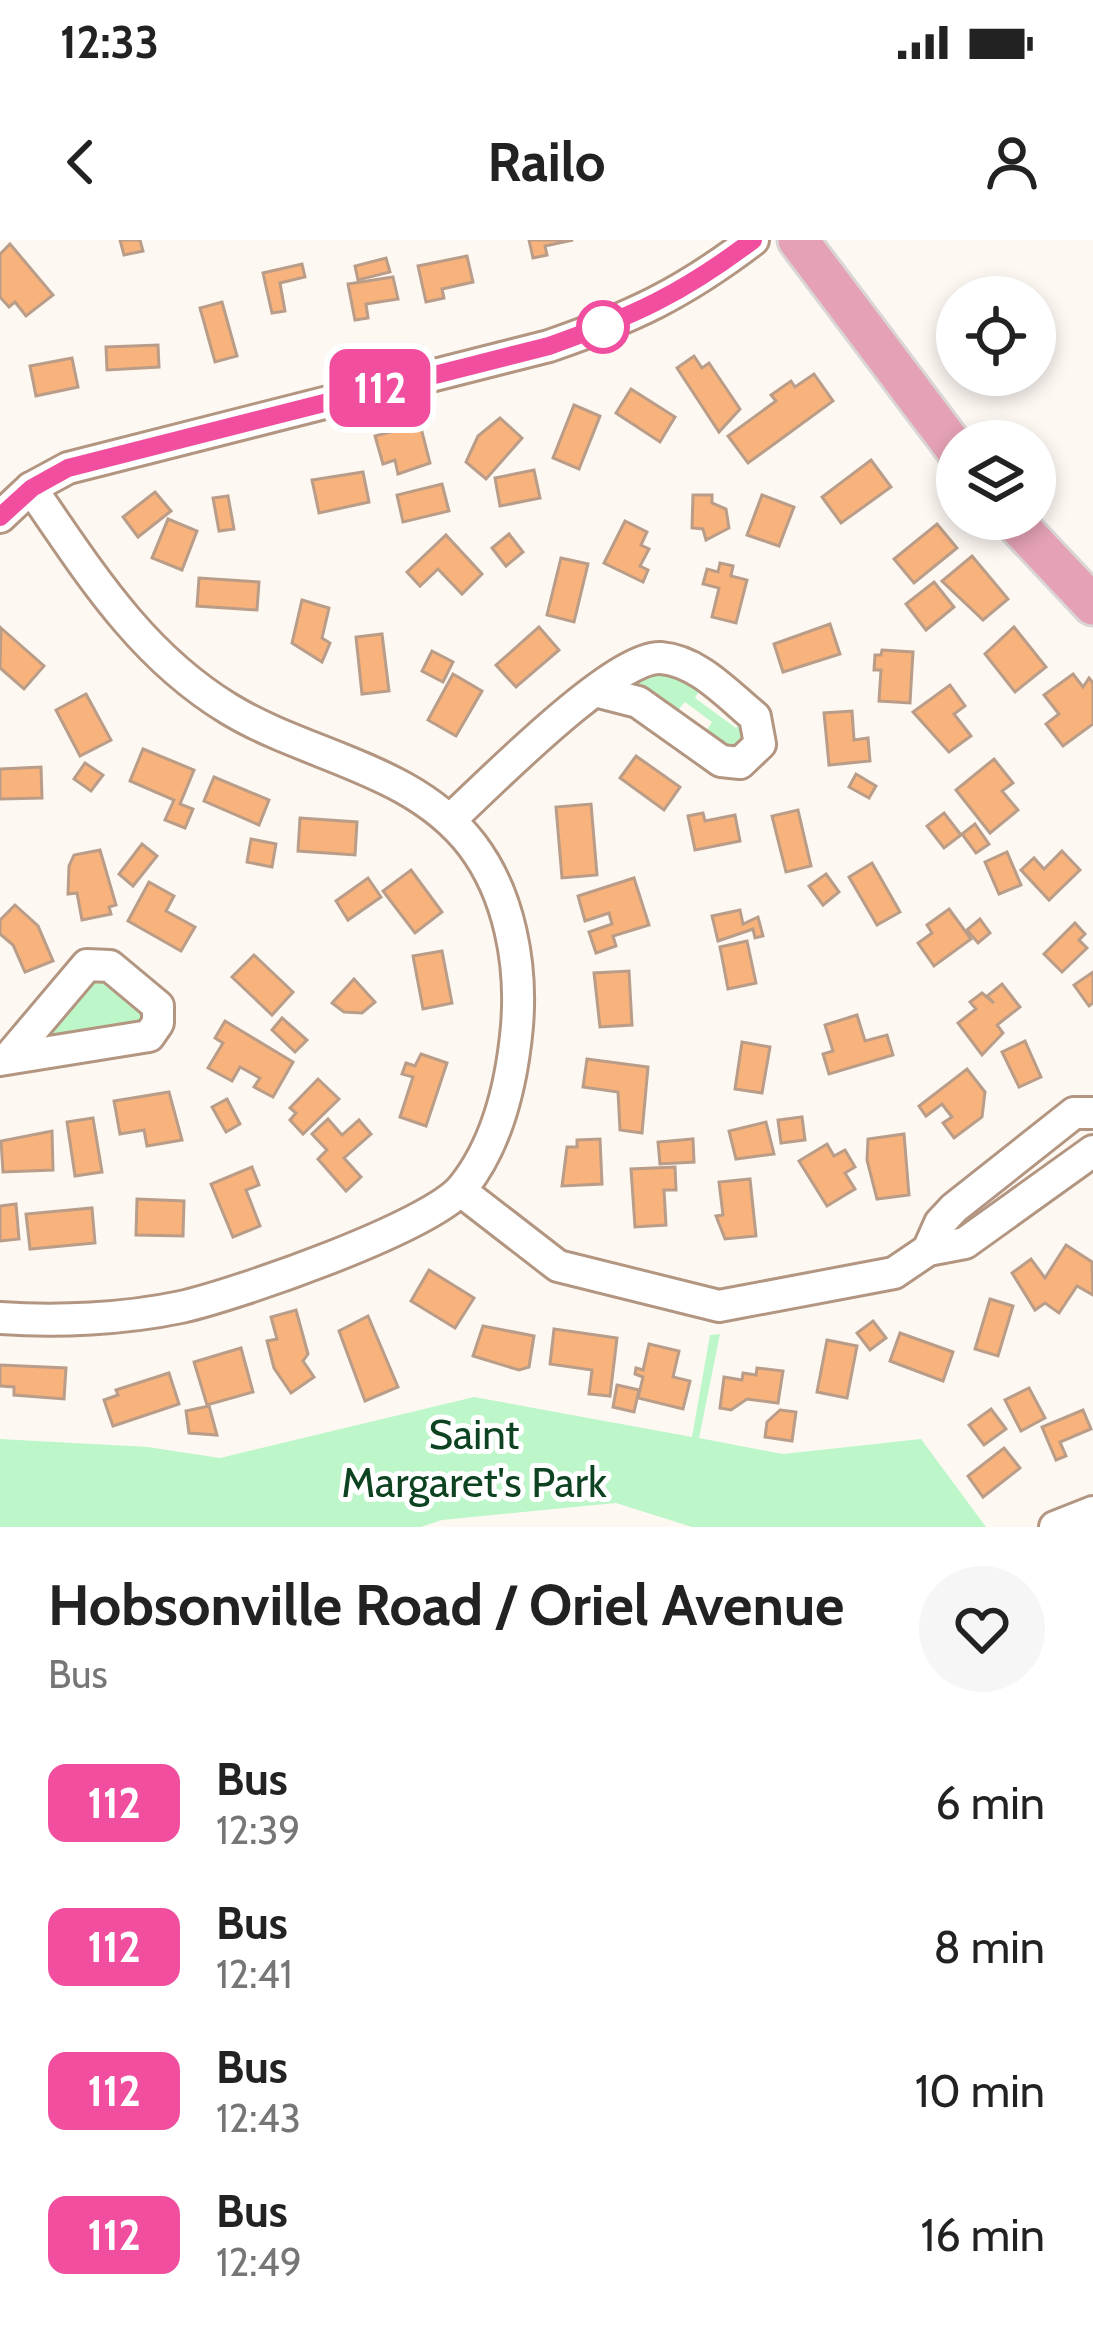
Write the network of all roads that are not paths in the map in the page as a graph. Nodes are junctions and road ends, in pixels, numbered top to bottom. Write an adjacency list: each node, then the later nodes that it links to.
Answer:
1 (753, 240): 4 (street)
2 (798, 240): 3 (main road)
3 (936, 423)
4 (32, 488): 5 (street); 9 (street)
5 (0, 517)
6 (1032, 540): 7 (main road)
7 (1093, 604)
8 (599, 692): 8 (street); 9 (street)
9 (450, 820): 13 (street)
10 (5, 1058): 10 (street)
11 (1093, 1113): 14 (street)
12 (1093, 1151): 14 (street)
13 (461, 1191): 14 (street); 15 (street)
14 (928, 1250)
15 (0, 1318)
16 (1093, 1511): 17 (street)
17 (1055, 1527)

